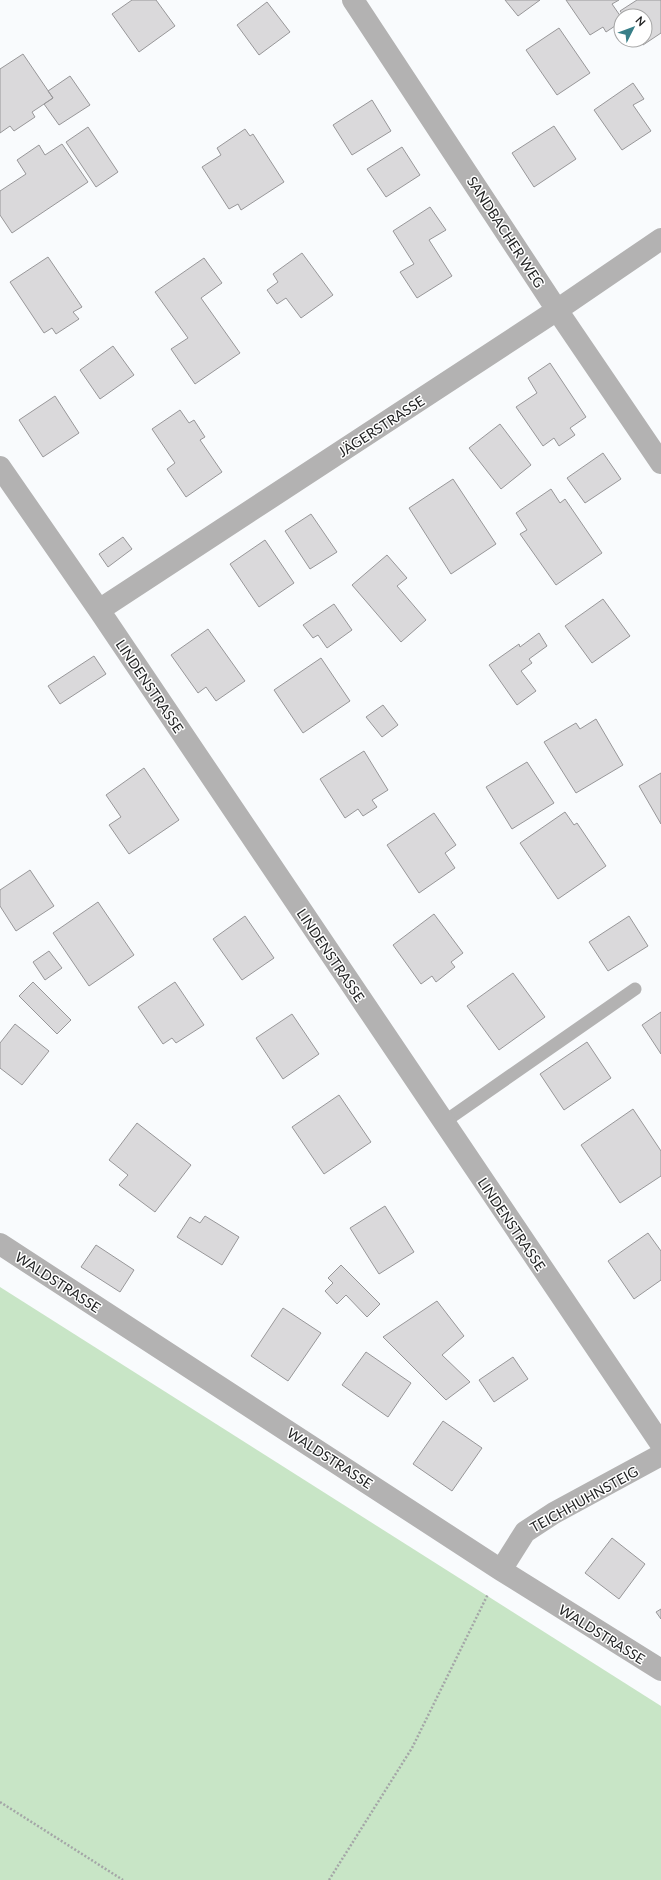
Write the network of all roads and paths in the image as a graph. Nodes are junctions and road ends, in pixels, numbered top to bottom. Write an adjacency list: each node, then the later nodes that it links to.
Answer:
1 (353, 0): 3 (street, SANDBACHER WEG)
2 (661, 239): 3 (street, JÄGERSTRASSE)
3 (557, 310): 4 (street, SANDBACHER WEG); 6 (street, JÄGERSTRASSE)
4 (661, 463)
5 (0, 467): 6 (street, LINDENSTRASSE)
6 (99, 610): 8 (street, LINDENSTRASSE)
7 (635, 989): 8 (lane)
8 (444, 1122): 10 (street, LINDENSTRASSE)
9 (0, 1244): 12 (street, WALDSTRASSE)
10 (661, 1444)
11 (661, 1456): 12 (street, TEICHHUHNSTEIG)
12 (501, 1570): 13 (street, WALDSTRASSE); 16 (path)
13 (661, 1670)
14 (0, 1802): 15 (path)
15 (123, 1880)
16 (329, 1880)

